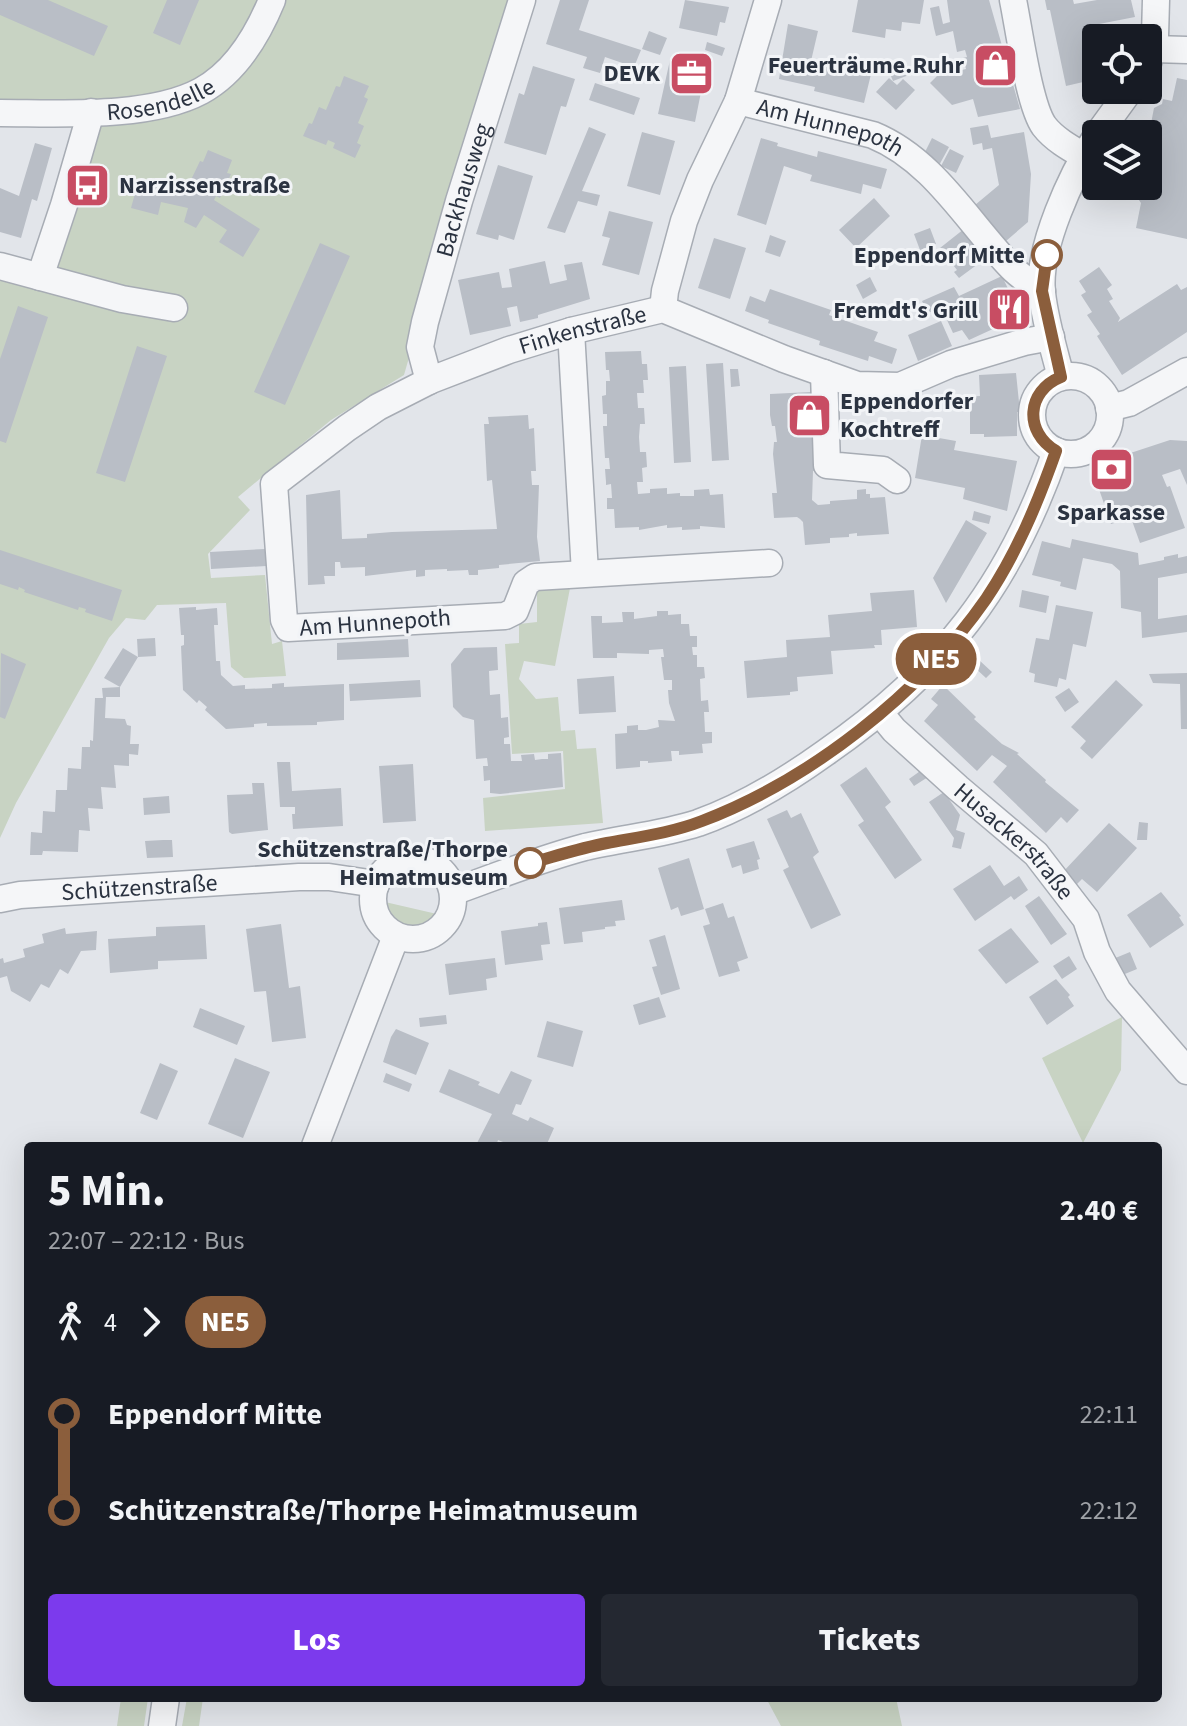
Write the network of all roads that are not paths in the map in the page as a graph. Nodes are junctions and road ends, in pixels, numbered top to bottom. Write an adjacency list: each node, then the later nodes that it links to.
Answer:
1 (272, 0): 10 (street, Rosendelle)
2 (522, 0): 24 (street, Backhausweg)
3 (768, 0): 9 (street, Am Hunnepoth)
4 (1013, 0): 12 (street)
5 (1156, 0): 6 (street)
6 (1153, 24)
7 (1187, 50): 8 (street)
8 (1162, 54)
9 (738, 101): 16 (street, Am Hunnepoth); 18 (street, Am Hunnepoth)
10 (91, 112): 11 (street, Rosendelle); 15 (street)
11 (0, 113)
12 (1082, 141)
13 (1082, 160): 16 (street)
14 (0, 266): 15 (street)
15 (40, 277): 17 (street)
16 (1042, 291): 20 (street)
17 (174, 308)
18 (663, 309): 19 (street, Finkenstraße); 22 (street, Finkenstraße)
19 (571, 331): 24 (street, Finkenstraße); 30 (street)
20 (1051, 337): 22 (street, Finkenstraße); 23 (street)
21 (1187, 371): 25 (street)
22 (824, 373): 27 (street)
23 (1061, 377): 25 (street); 26 (street)
24 (429, 381): 28 (street, Finkenstraße)
25 (1109, 408): 26 (street)
26 (1056, 451): 31 (street)
27 (897, 480)
28 (274, 484): 30 (street, Am Hunnepoth)
29 (769, 563): 30 (street, Am Hunnepoth)
30 (585, 573)
31 (880, 713): 33 (street); 36 (street, Husackerstraße)
32 (376, 884): 33 (street); 34 (street, Schützenstraße); 35 (street)
33 (453, 892): 35 (street)
34 (0, 899)
35 (396, 936): 37 (street)
36 (1187, 1071)
37 (317, 1142)
38 (165, 1702): 39 (street)
39 (162, 1726)

